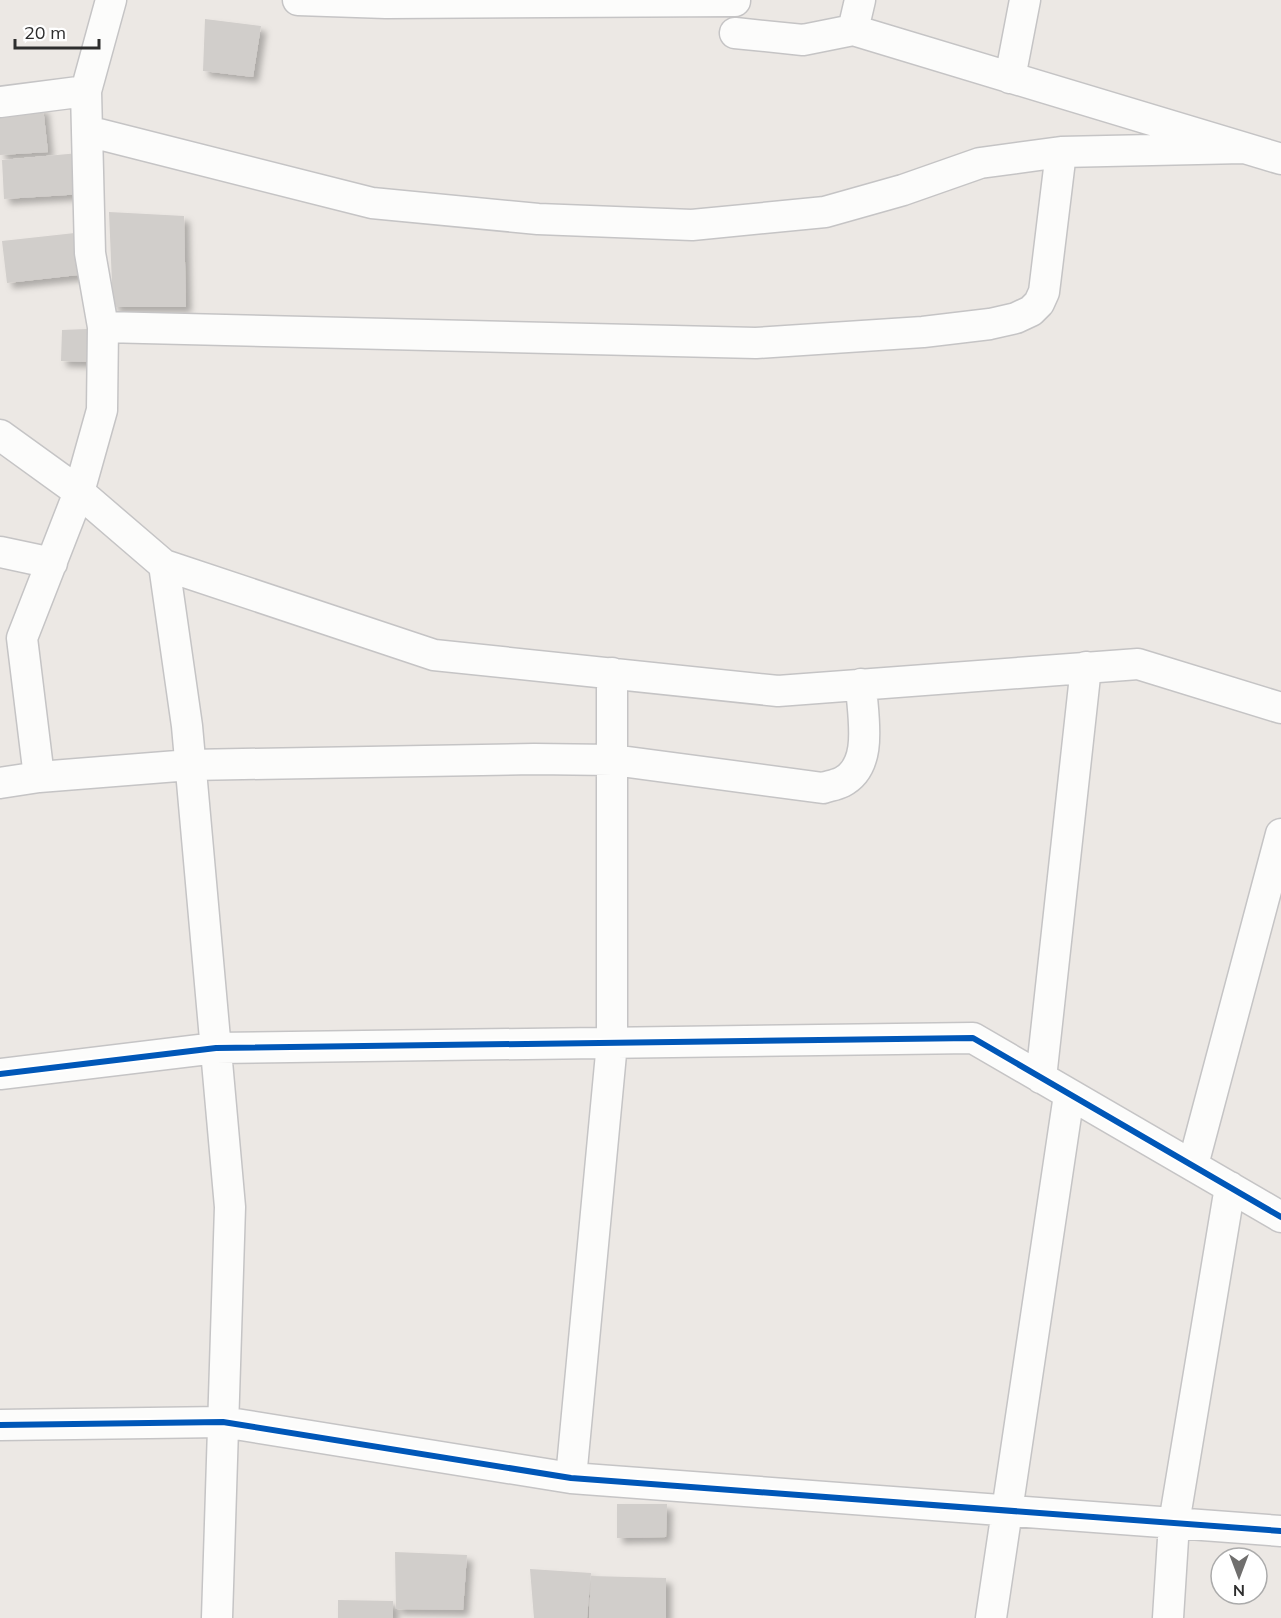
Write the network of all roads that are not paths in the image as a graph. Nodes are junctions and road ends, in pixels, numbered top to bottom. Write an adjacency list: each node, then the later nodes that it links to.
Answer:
1 (111, 0): 10 (street)
2 (298, 0): 6 (street)
3 (860, 0): 7 (street)
4 (1025, 0): 9 (street)
5 (735, 1): 6 (street)
6 (386, 2)
7 (853, 30): 8 (street); 9 (street)
8 (735, 33)
9 (1010, 78): 13 (street)
10 (86, 91): 11 (street); 12 (street)
11 (0, 102)
12 (87, 131): 14 (street); 16 (street)
13 (1243, 148): 14 (street); 15 (street)
14 (1061, 152): 16 (street)
15 (1281, 159)
16 (103, 327): 18 (street)
17 (0, 435): 18 (street)
18 (79, 492): 20 (street); 21 (street)
19 (0, 552): 20 (street)
20 (52, 563): 22 (street)
21 (164, 565): 24 (street); 28 (street)
22 (11, 635): 29 (street)
23 (1086, 667): 25 (street); 26 (street); 35 (street)
24 (612, 673): 25 (street); 27 (street)
25 (861, 684): 27 (street)
26 (1281, 708)
27 (613, 760): 28 (street); 32 (street)
28 (190, 765): 29 (street); 33 (street)
29 (39, 777): 30 (street)
30 (0, 783)
31 (1281, 834): 37 (street)
32 (612, 1042): 33 (street); 35 (street); 42 (street)
33 (216, 1048): 34 (street); 40 (street)
34 (0, 1074)
35 (1041, 1078): 36 (street)
36 (1069, 1095): 37 (street); 43 (street)
37 (1193, 1165): 38 (street)
38 (1230, 1187): 39 (street); 44 (street)
39 (1281, 1217)
40 (223, 1422): 41 (street); 42 (street); 46 (street)
41 (0, 1425)
42 (571, 1478): 43 (street)
43 (1006, 1510): 44 (street); 47 (street)
44 (1174, 1523): 45 (street); 48 (street)
45 (1281, 1531)
46 (217, 1618)
47 (991, 1618)
48 (1168, 1618)

